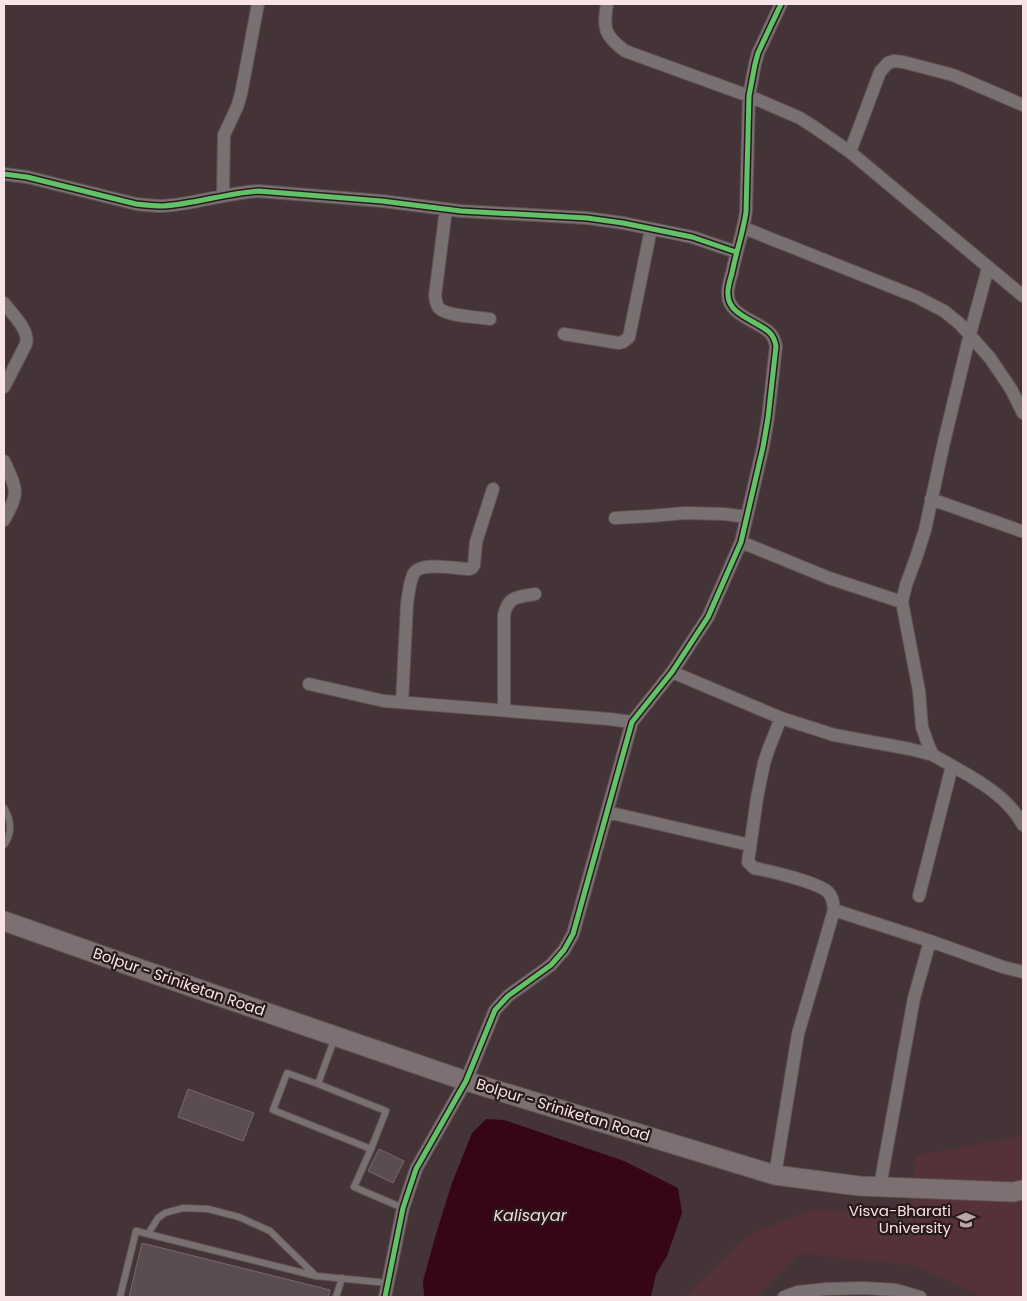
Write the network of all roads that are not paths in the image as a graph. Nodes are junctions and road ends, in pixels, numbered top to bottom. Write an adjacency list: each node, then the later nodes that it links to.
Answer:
1 (258, 4): 8 (street)
2 (607, 4): 4 (street)
3 (781, 4): 4 (street)
4 (749, 96): 6 (street); 10 (street)
5 (1023, 105): 6 (street)
6 (850, 152): 13 (street)
7 (4, 174): 8 (street)
8 (223, 195): 9 (street)
9 (446, 209): 11 (street); 16 (street)
10 (744, 228): 12 (street); 18 (street)
11 (651, 229): 12 (street); 17 (street)
12 (736, 252): 25 (street)
13 (988, 268): 14 (street); 18 (street)
14 (1022, 291)
15 (4, 304): 19 (street)
16 (490, 318)
17 (564, 334)
18 (970, 334): 20 (street); 23 (street)
19 (4, 387)
20 (1023, 414)
21 (4, 461): 26 (street)
22 (493, 489): 33 (street)
23 (931, 499): 27 (street); 30 (street)
24 (615, 518): 25 (street)
25 (746, 518): 28 (street)
26 (4, 520)
27 (1021, 531)
28 (741, 542): 30 (street); 31 (street)
29 (535, 594): 34 (street)
30 (902, 602): 37 (street)
31 (672, 672): 35 (street); 36 (street)
32 (309, 684): 33 (street)
33 (402, 702): 34 (street)
34 (504, 710): 36 (street)
35 (781, 718): 37 (street); 43 (street)
36 (632, 722): 40 (street)
37 (933, 755): 38 (street)
38 (952, 766): 41 (street); 44 (street)
39 (4, 808): 42 (lane)
40 (607, 812): 43 (street); 50 (street)
41 (1023, 825)
42 (4, 844)
43 (750, 845): 45 (street)
44 (919, 896)
45 (834, 910): 47 (street); 53 (street)
46 (4, 921): 49 (main road, Bolpur - Sriniketan Road)
47 (930, 941): 48 (street); 54 (street)
48 (1023, 972)
49 (335, 1036): 50 (main road, Bolpur - Sriniketan Road); 51 (lane)
50 (466, 1081): 53 (main road, Bolpur - Sriniketan Road); 56 (street)
51 (318, 1084): 52 (lane); 52 (lane)
52 (370, 1149): 56 (lane)
53 (775, 1175): 54 (main road, Bolpur - Sriniketan Road)
54 (880, 1186): 55 (main road, Bolpur - Sriniketan Road)
55 (1023, 1190)
56 (404, 1208): 60 (street)
57 (148, 1234): 58 (lane); 58 (lane); 61 (lane)
58 (316, 1276): 59 (lane)
59 (342, 1278): 60 (lane); 62 (lane)
60 (388, 1283): 63 (street)
61 (120, 1297)
62 (336, 1297)
63 (385, 1297)
64 (784, 1297): 65 (street)
65 (920, 1297)

